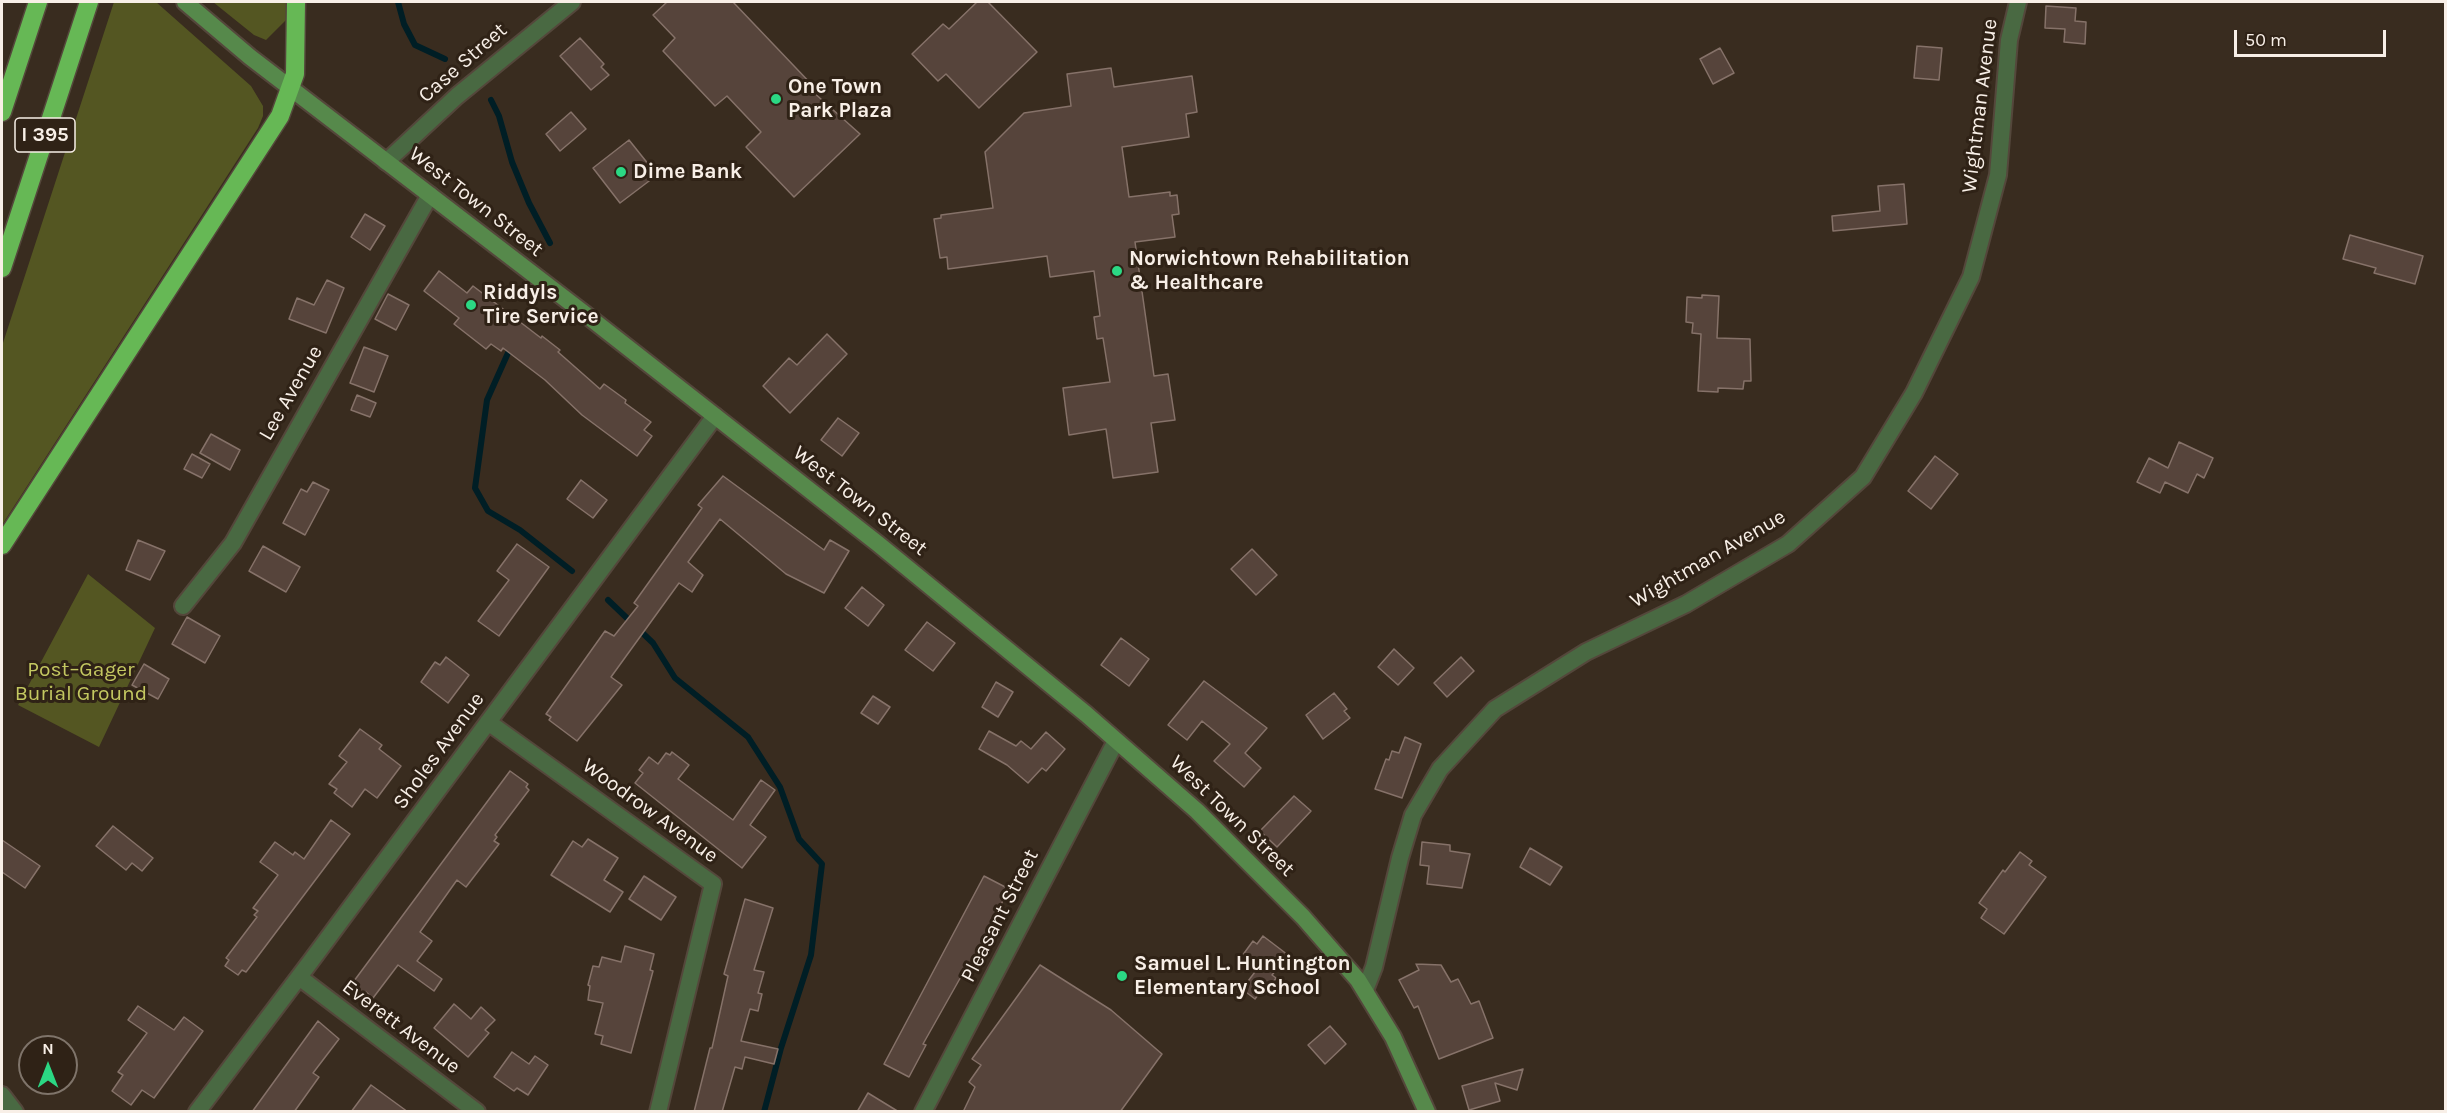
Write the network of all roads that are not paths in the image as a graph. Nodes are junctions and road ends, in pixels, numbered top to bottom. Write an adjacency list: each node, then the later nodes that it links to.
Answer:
1 (38, 2): 8 (highway, I 395)
2 (88, 2): 11 (highway, I 395)
3 (184, 2): 7 (main road, West Town Street)
4 (296, 2): 7 (highway)
5 (572, 2): 9 (street, Case Street)
6 (2018, 2): 18 (street, Wightman Avenue)
7 (291, 89): 9 (main road, West Town Street); 13 (highway)
8 (2, 112)
9 (386, 162): 10 (main road, West Town Street)
10 (430, 195): 12 (main road, West Town Street); 14 (street, Lee Avenue)
11 (2, 268)
12 (715, 416): 15 (street, Sholes Avenue); 16 (main road, West Town Street)
13 (2, 545)
14 (183, 606)
15 (488, 722): 17 (street, Sholes Avenue); 23 (street, Woodrow Avenue)
16 (1116, 741): 18 (main road, West Town Street); 24 (street, Pleasant Street)
17 (299, 977): 21 (street, Sholes Avenue); 22 (street, Everett Avenue)
18 (1365, 990): 25 (main road, West Town Street)
19 (2, 1095): 20 (street)
20 (15, 1112)
21 (197, 1112)
22 (477, 1112)
23 (658, 1112)
24 (923, 1112)
25 (1427, 1112)

